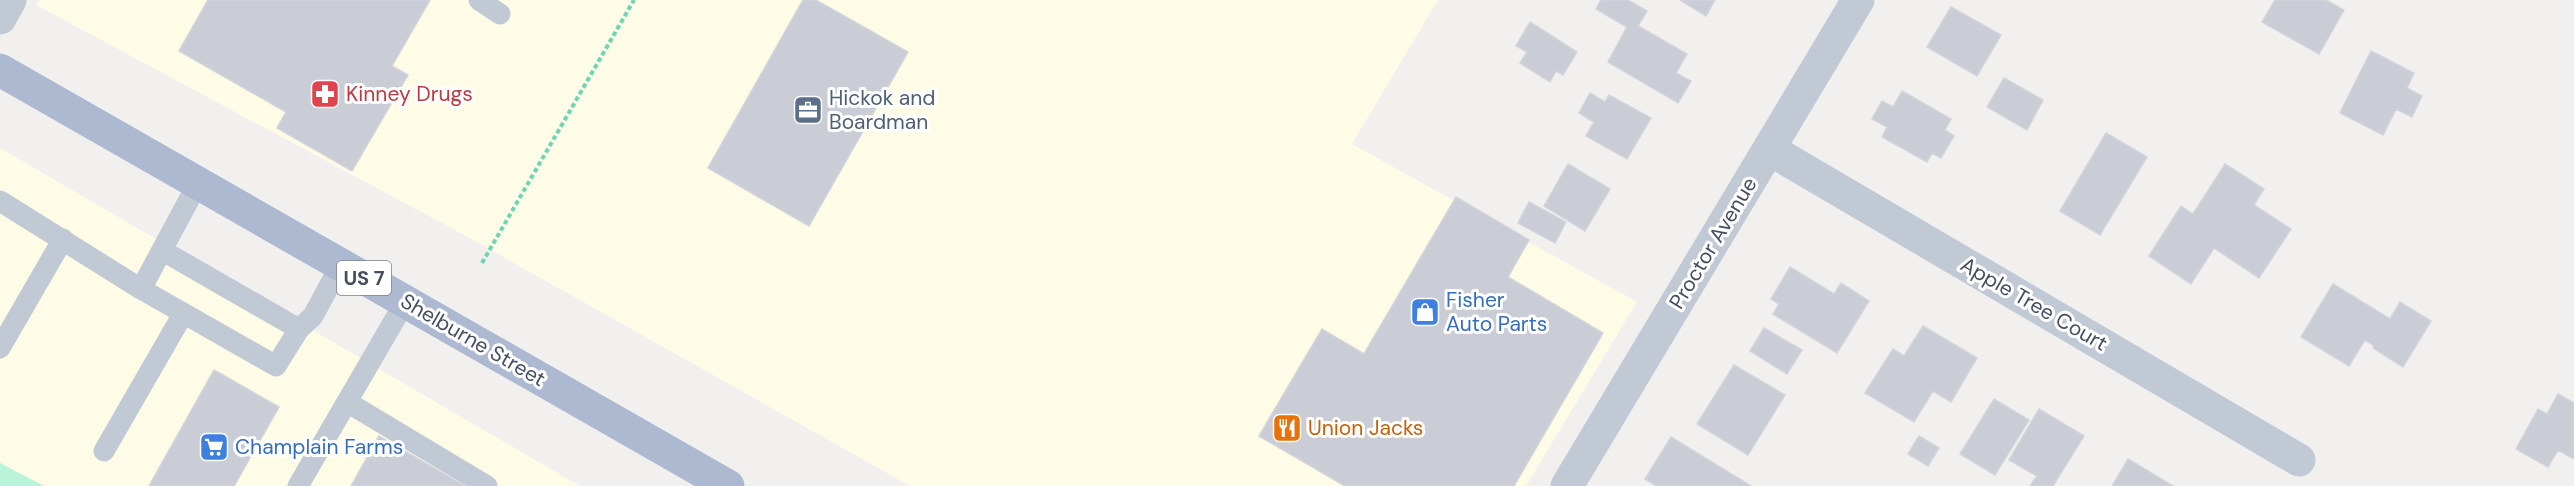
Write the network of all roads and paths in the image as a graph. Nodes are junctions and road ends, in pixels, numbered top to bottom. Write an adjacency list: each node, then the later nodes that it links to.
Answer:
1 (10, 0): 6 (street)
2 (479, 0): 5 (lane)
3 (634, 0): 13 (path)
4 (1858, 0): 8 (street, Proctor Avenue)
5 (500, 14)
6 (0, 18)
7 (0, 70): 9 (main road, Shelburne Street / US 7)
8 (1769, 149): 22 (street, Apple Tree Court); 26 (street, Proctor Avenue)
9 (198, 183): 12 (lane); 14 (main road, Shelburne Street / US 7)
10 (0, 201): 11 (lane)
11 (63, 239): 15 (lane); 19 (lane)
12 (163, 251): 15 (lane); 18 (lane)
13 (483, 263)
14 (341, 264): 16 (main road, Shelburne Street / US 7); 18 (lane)
15 (141, 289): 17 (lane)
16 (405, 302): 20 (lane); 25 (main road, Shelburne Street / US 7)
17 (183, 314): 18 (lane); 21 (lane)
18 (299, 329)
19 (0, 348)
20 (347, 402): 23 (lane); 24 (lane)
21 (104, 451)
22 (2299, 460)
23 (298, 486)
24 (487, 486)
25 (728, 486)
26 (1568, 486)

